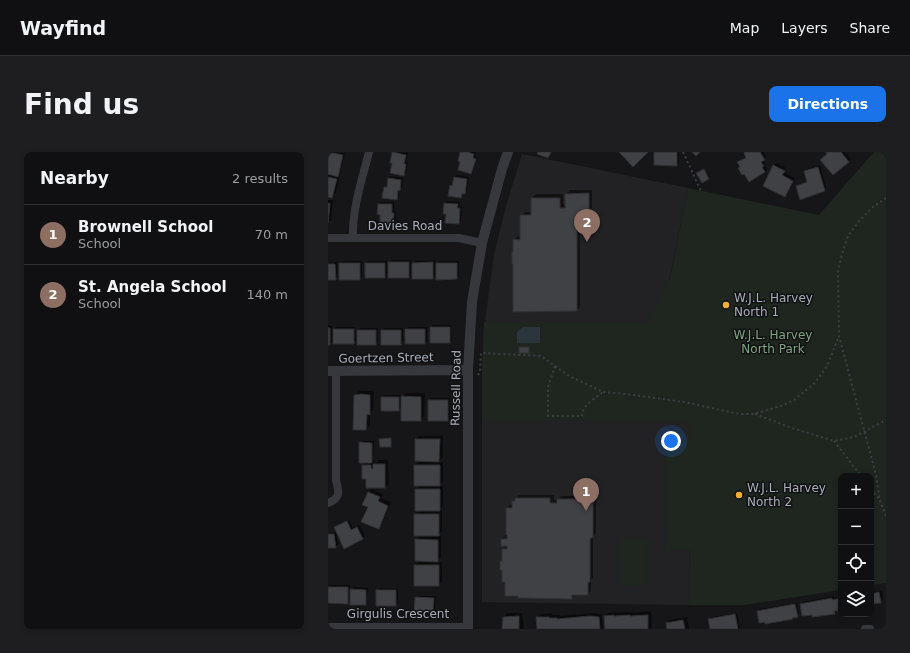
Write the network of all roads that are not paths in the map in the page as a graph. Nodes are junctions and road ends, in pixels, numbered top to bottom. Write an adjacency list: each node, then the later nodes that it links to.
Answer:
1 (369, 152): 4 (street)
2 (508, 152): 5 (street, Russell Road)
3 (328, 238): 4 (street, Davies Road)
4 (353, 238): 5 (street, Davies Road)
5 (482, 243): 6 (street, Russell Road)
6 (468, 370): 7 (street, Goertzen Street); 10 (street, Russell Road)
7 (332, 371): 8 (street)
8 (328, 503)
9 (328, 627): 10 (street, Girgulis Crescent)
10 (468, 628)
11 (865, 629): 12 (street)
12 (870, 629)

